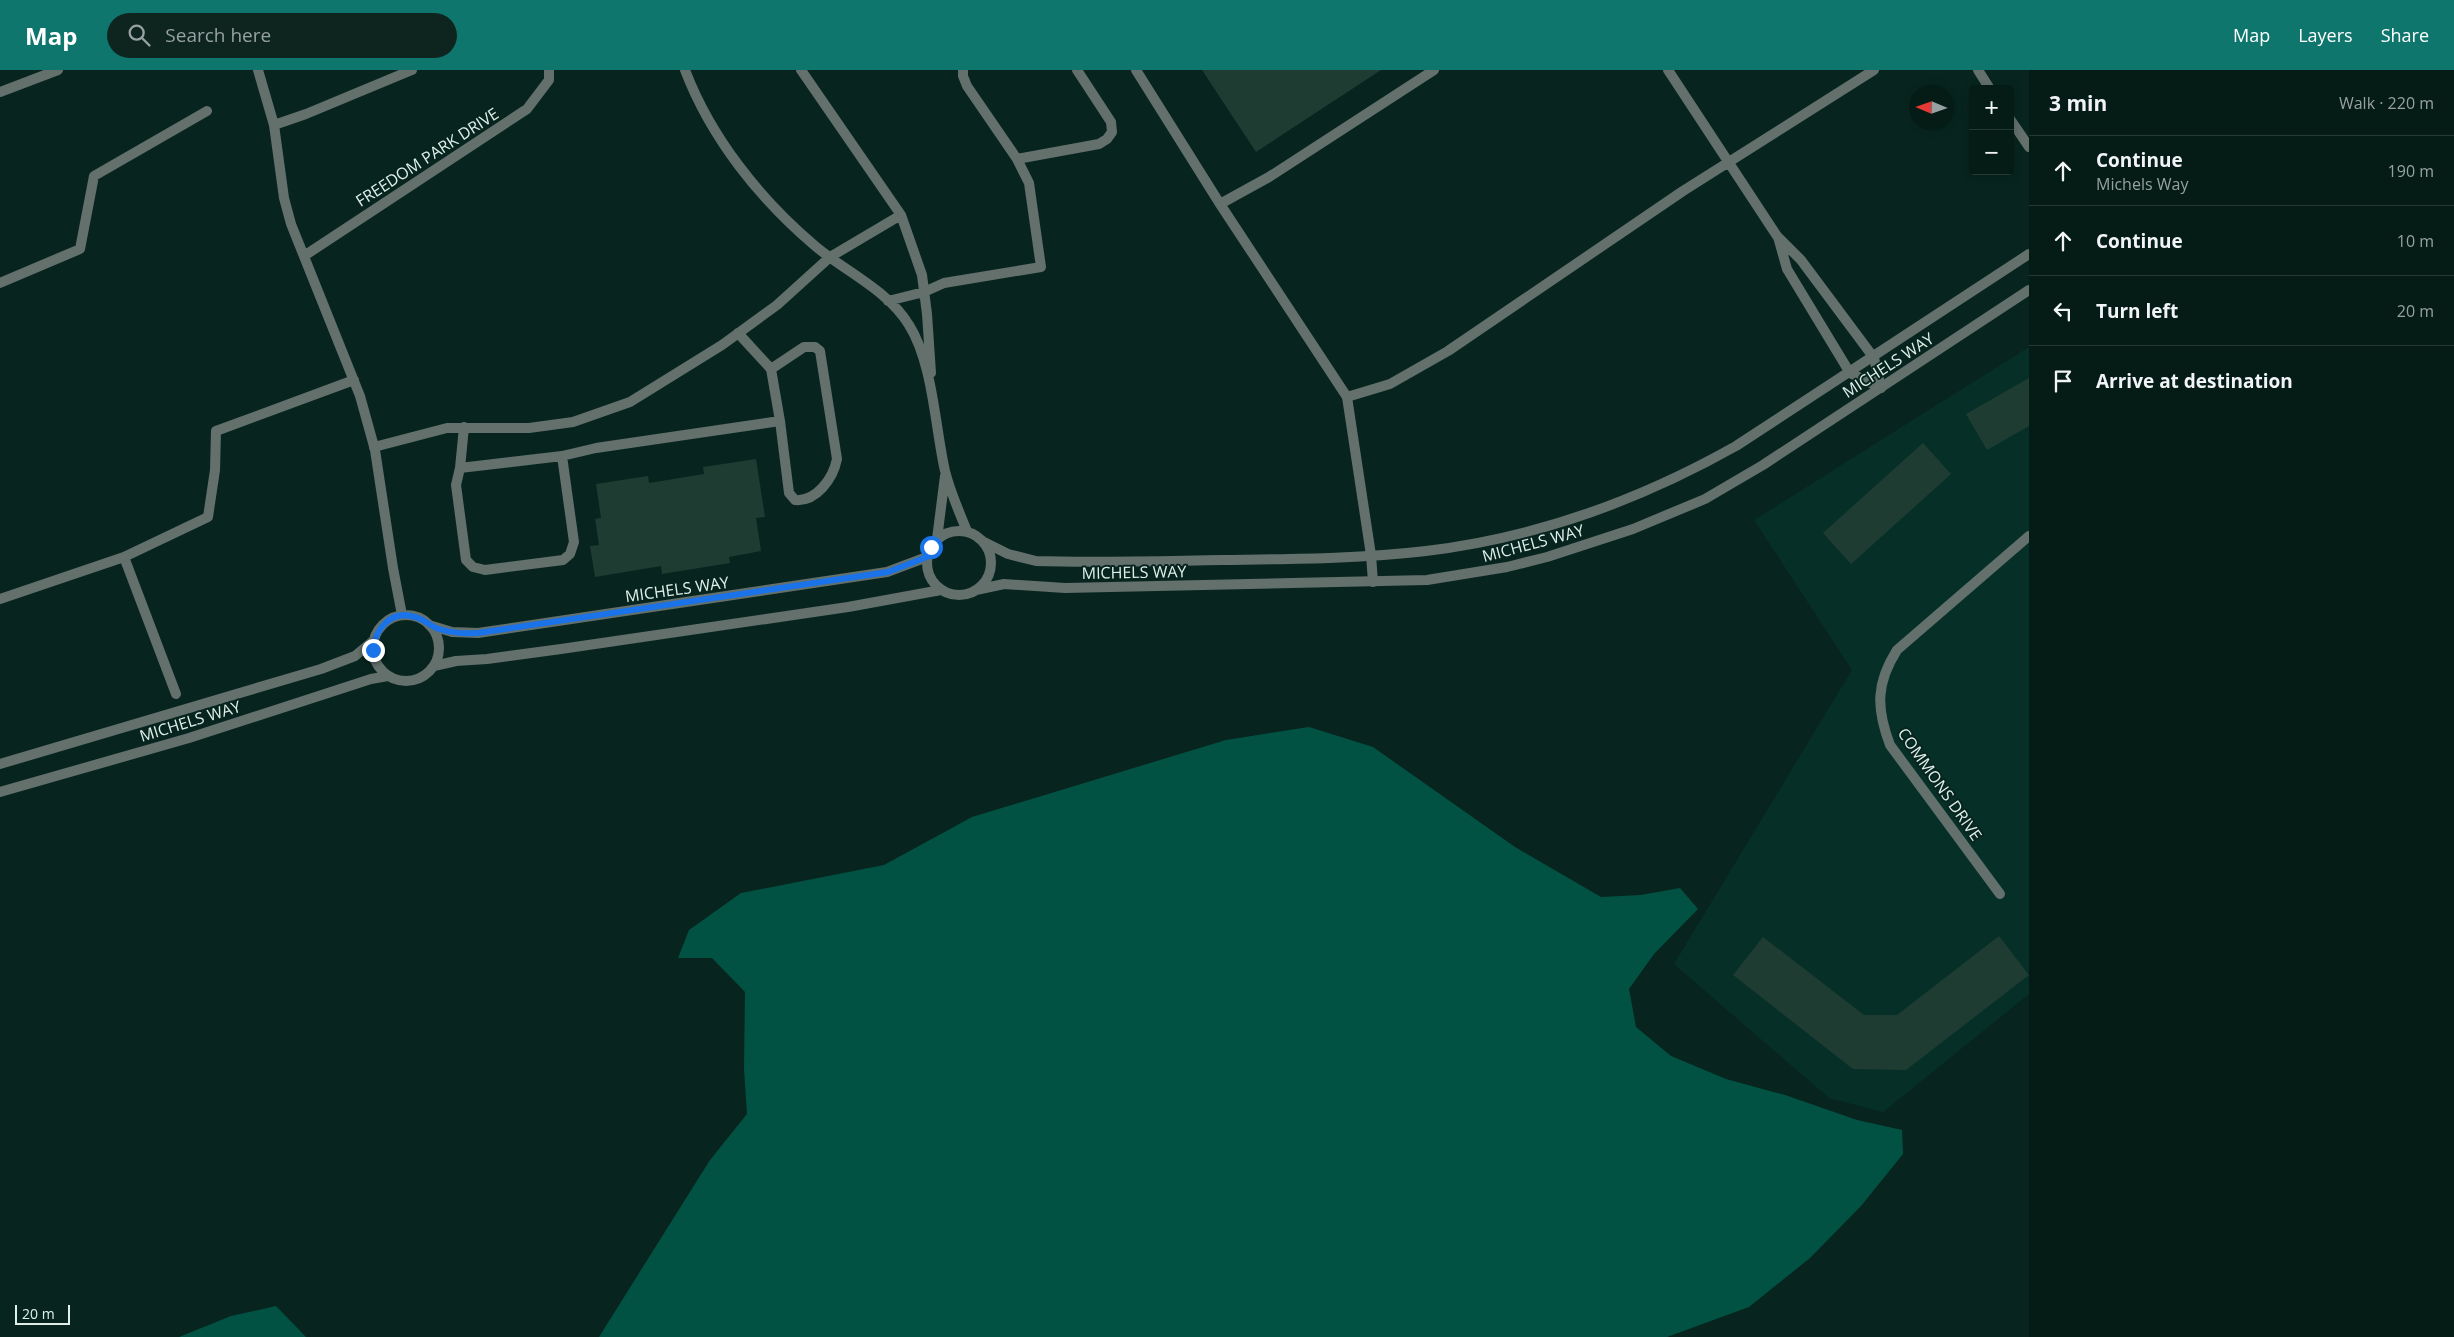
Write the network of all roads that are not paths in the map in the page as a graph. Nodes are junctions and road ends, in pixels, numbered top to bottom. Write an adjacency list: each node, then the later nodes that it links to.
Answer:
1 (58, 70): 15 (street)
2 (258, 70): 17 (street)
3 (412, 70): 17 (street)
4 (549, 70): 26 (street, FREEDOM PARK DRIVE)
5 (685, 70): 27 (street)
6 (801, 70): 23 (street)
7 (963, 70): 20 (street)
8 (1077, 70): 20 (street)
9 (1136, 70): 22 (street)
10 (1434, 70): 22 (street)
11 (1668, 70): 21 (street)
12 (1874, 70): 21 (street)
13 (1978, 70): 14 (street)
14 (1987, 85)
15 (0, 92)
16 (207, 111): 28 (street)
17 (274, 124): 26 (street)
18 (2014, 125): 19 (street)
19 (2029, 147)
20 (1017, 159): 30 (street)
21 (1729, 163): 24 (street); 39 (street)
22 (1220, 204): 39 (street)
23 (902, 215): 27 (street); 30 (street)
24 (1778, 236): 33 (street); 35 (street)
25 (2029, 254): 33 (street, MICHELS WAY)
26 (304, 256): 36 (street)
27 (830, 257): 31 (street); 32 (street)
28 (0, 283)
29 (2029, 290): 37 (street, MICHELS WAY)
30 (924, 292): 31 (street); 38 (street)
31 (888, 301): 38 (street)
32 (738, 333): 34 (street); 41 (street)
33 (1874, 358): 35 (street, MICHELS WAY); 37 (street)
34 (771, 369): 40 (street); 40 (street)
35 (1850, 373): 37 (street); 50 (street, MICHELS WAY)
36 (354, 380): 42 (street); 51 (street)
37 (1881, 388): 53 (street, MICHELS WAY)
38 (932, 394): 45 (street)
39 (1347, 397): 50 (street)
40 (780, 421): 43 (street)
41 (464, 427): 42 (street); 44 (street)
42 (374, 447): 57 (street)
43 (562, 456): 44 (street); 44 (street)
44 (460, 468)
45 (945, 472): 46 (street); 48 (street)
46 (967, 532): 48 (street); 49 (street)
47 (2029, 536): 65 (street, COMMONS DRIVE)
48 (937, 539): 52 (street)
49 (984, 542): 50 (street, MICHELS WAY); 55 (street)
50 (1371, 555): 53 (street)
51 (124, 557): 56 (street); 62 (street)
52 (927, 557): 54 (street); 58 (street, MICHELS WAY)
53 (1373, 582): 55 (street, MICHELS WAY)
54 (941, 590): 55 (street); 60 (street)
55 (976, 590)
56 (0, 599)
57 (402, 615): 58 (street); 59 (street)
58 (430, 625): 60 (street)
59 (374, 640): 61 (street); 63 (street, MICHELS WAY)
60 (434, 666): 61 (street)
61 (388, 676): 64 (street, MICHELS WAY)
62 (176, 694)
63 (0, 764)
64 (0, 792)
65 (2000, 894)

